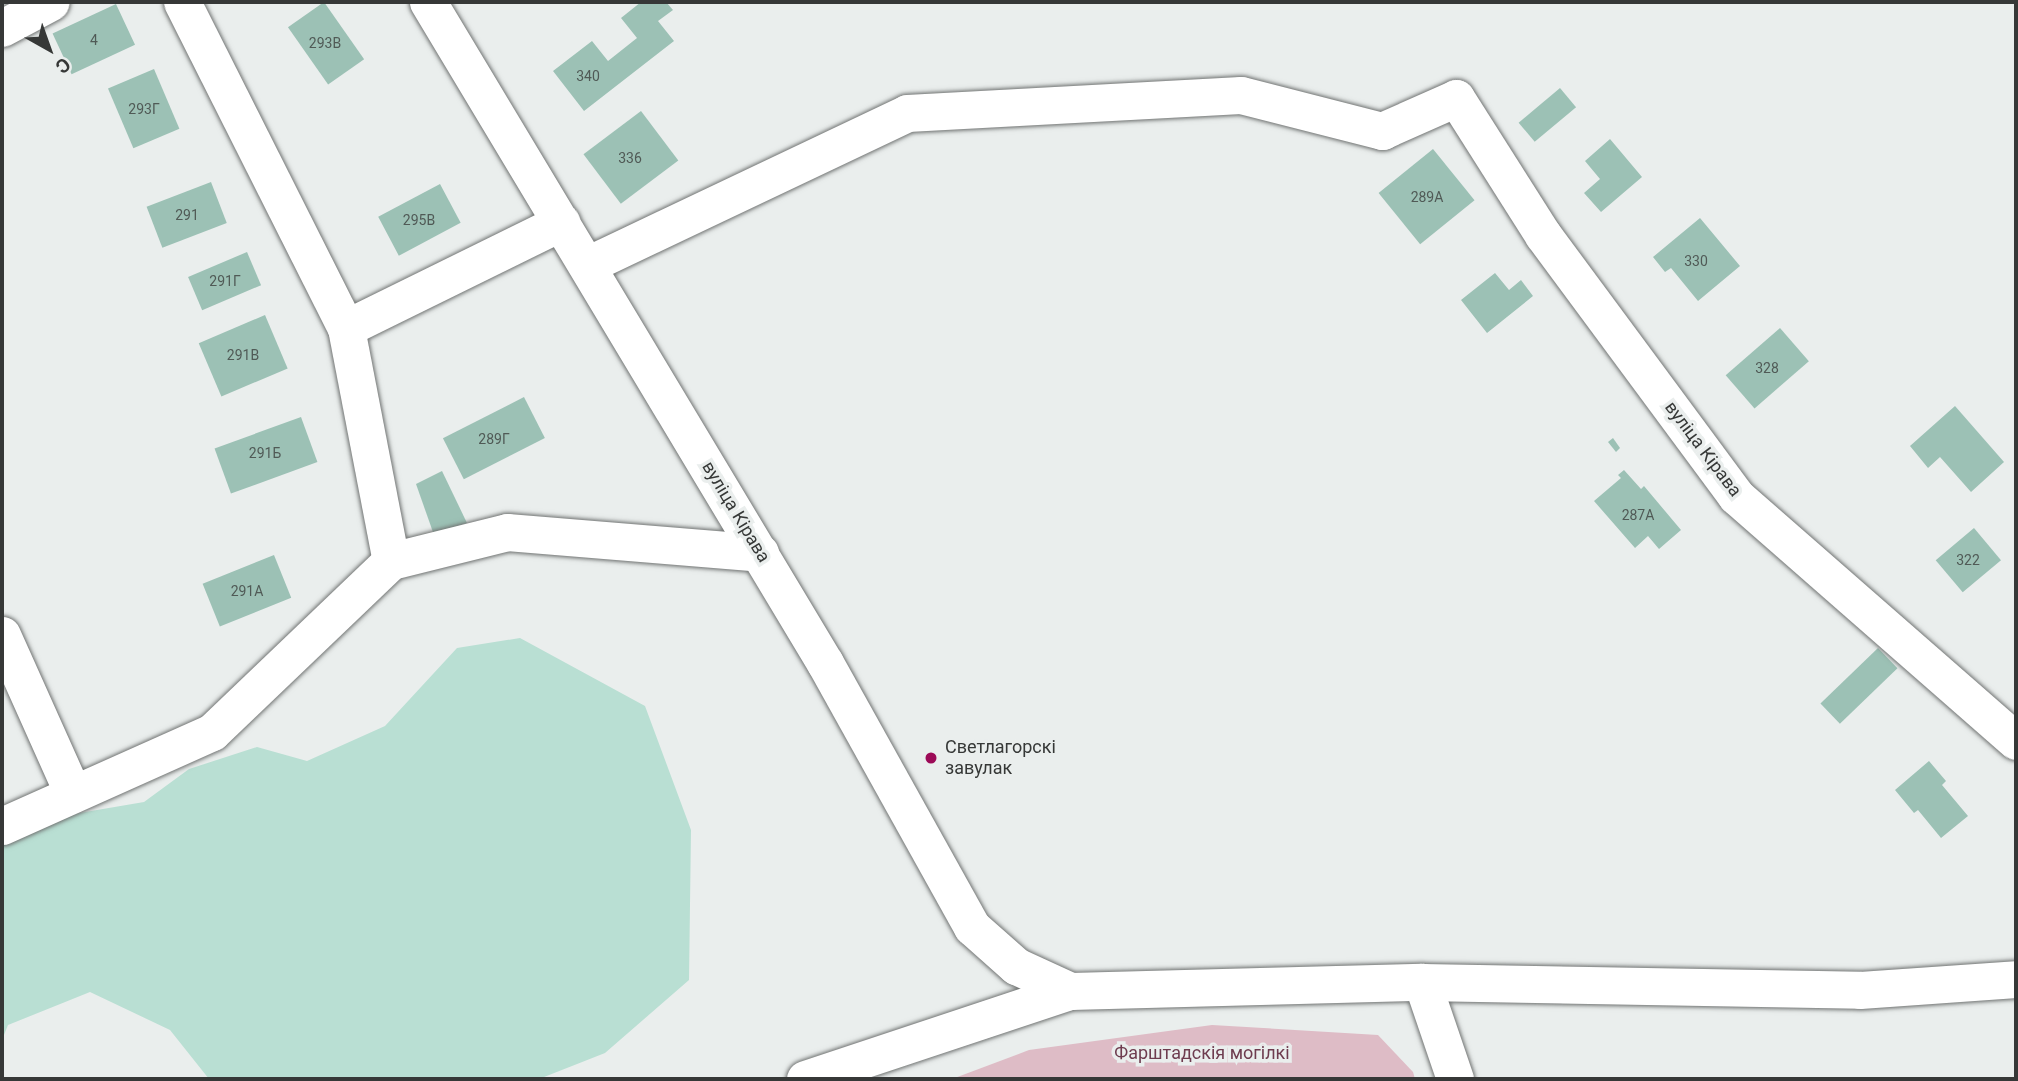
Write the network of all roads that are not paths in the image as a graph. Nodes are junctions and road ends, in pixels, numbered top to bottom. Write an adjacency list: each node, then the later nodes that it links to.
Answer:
1 (51, 2): 4 (street)
2 (182, 2): 7 (street)
3 (428, 2): 5 (street, вуліца Кірава)
4 (2, 27)
5 (561, 222): 6 (street, вуліца Кірава); 7 (street)
6 (587, 265): 8 (street, вуліца Кірава); 11 (street, вуліца Кірава)
7 (346, 328): 9 (street)
8 (760, 553): 9 (street); 16 (street, вуліца Кірава)
9 (391, 561): 12 (street)
10 (2, 635): 12 (street)
11 (2016, 741)
12 (73, 794): 13 (street)
13 (2, 826)
14 (2016, 979): 15 (street)
15 (1422, 982): 16 (street); 18 (street)
16 (1070, 991): 17 (street)
17 (805, 1079)
18 (1455, 1079)

